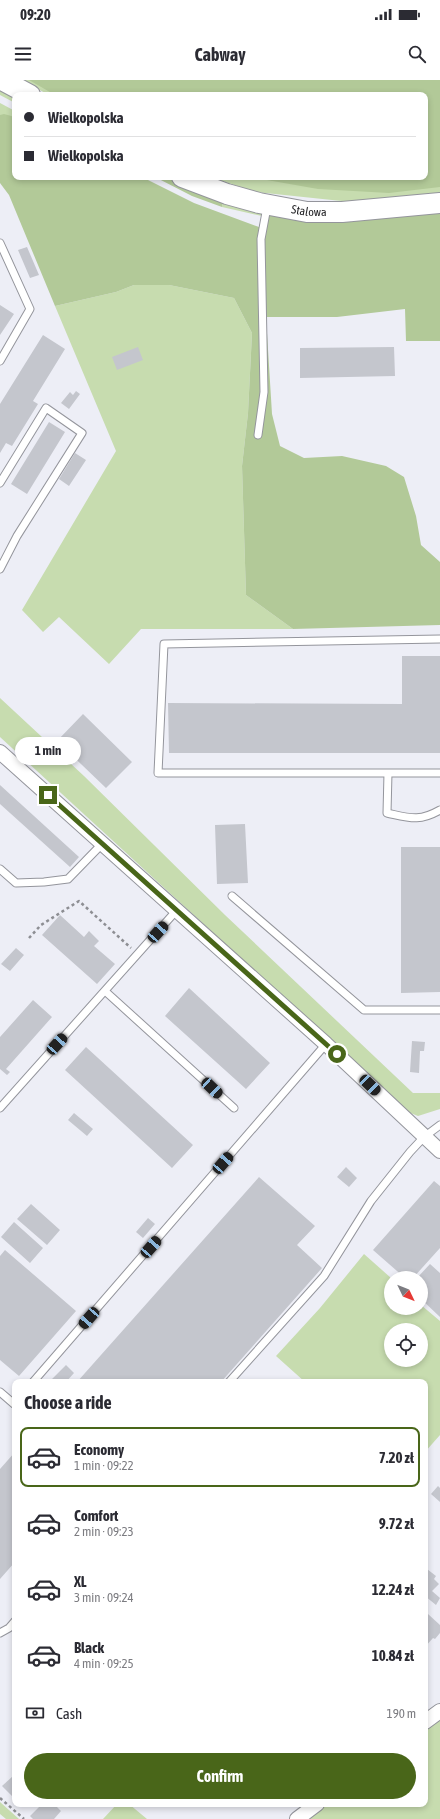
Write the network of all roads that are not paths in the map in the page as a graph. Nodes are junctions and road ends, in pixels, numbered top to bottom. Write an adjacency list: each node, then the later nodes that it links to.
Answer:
1 (2, 80): 2 (street)
2 (24, 92)
3 (190, 180): 5 (street, Stalowa)
4 (440, 203): 5 (street, Stalowa)
5 (267, 204): 8 (lane)
6 (0, 243): 7 (lane)
7 (0, 361)
8 (258, 435)
9 (0, 483): 10 (lane)
10 (0, 569)
11 (440, 639): 14 (lane)
12 (1, 756): 16 (street)
13 (440, 772): 14 (lane)
14 (388, 773): 15 (lane)
15 (440, 810)
16 (102, 844): 17 (lane); 19 (street)
17 (0, 869)
18 (232, 896): 21 (lane)
19 (176, 911): 20 (lane); 22 (street)
20 (105, 991): 23 (lane); 25 (lane)
21 (440, 1010)
22 (326, 1044): 27 (street); 29 (lane)
23 (3, 1099): 24 (lane)
24 (0, 1108)
25 (234, 1108)
26 (440, 1125): 27 (lane)
27 (424, 1137): 28 (street); 30 (lane)
28 (440, 1151)
29 (36, 1379)
30 (232, 1379)
31 (0, 1392): 32 (lane)
32 (12, 1402)
33 (12, 1624): 34 (lane)
34 (0, 1634)
35 (440, 1711): 36 (street)
36 (428, 1720)
37 (313, 1807): 38 (street)
38 (297, 1819)

